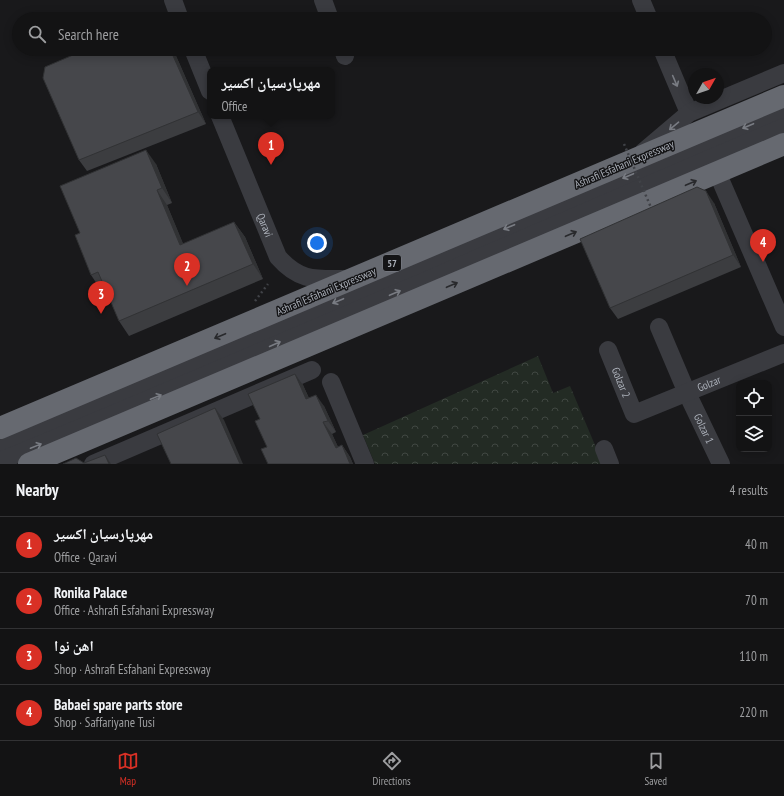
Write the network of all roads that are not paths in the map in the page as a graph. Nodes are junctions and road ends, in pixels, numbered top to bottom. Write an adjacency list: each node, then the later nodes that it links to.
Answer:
1 (173, 0): 4 (street)
2 (323, 0): 5 (street)
3 (641, 0): 6 (street)
4 (177, 12)
5 (327, 12)
6 (646, 12)
7 (196, 56): 10 (street)
8 (665, 56): 13 (street, one-way to 13)
9 (784, 73): 13 (street)
10 (207, 84)
11 (784, 96): 17 (highway, Ashrafi Esfahani Expressway / 57)
12 (784, 111): 30 (street, one-way to 30)
13 (689, 113): 17 (street, one-way to 17)
14 (221, 119): 19 (street, Qaravi)
15 (784, 127): 32 (street, one-way to 15)
16 (784, 144): 18 (highway)
17 (629, 152): 19 (highway, Ashrafi Esfahani Expressway / 57)
18 (717, 172): 21 (street); 29 (highway, one-way to 18)
19 (354, 279): 28 (highway, Ashrafi Esfahani Expressway / 57, one-way to 28)
20 (658, 327): 26 (street, Golzar 1)
21 (784, 327)
22 (608, 350): 27 (street, Golzar 2)
23 (784, 353): 26 (street, Golzar)
24 (312, 370): 31 (street)
25 (331, 382): 35 (street)
26 (687, 392): 27 (street, Golzar); 36 (street, Golzar 1)
27 (634, 414)
28 (0, 428)
29 (111, 430): 31 (street); 33 (highway)
30 (0, 444)
31 (123, 458): 34 (street)
32 (0, 461)
33 (29, 464)
34 (93, 464)
35 (365, 464)
36 (721, 464)

